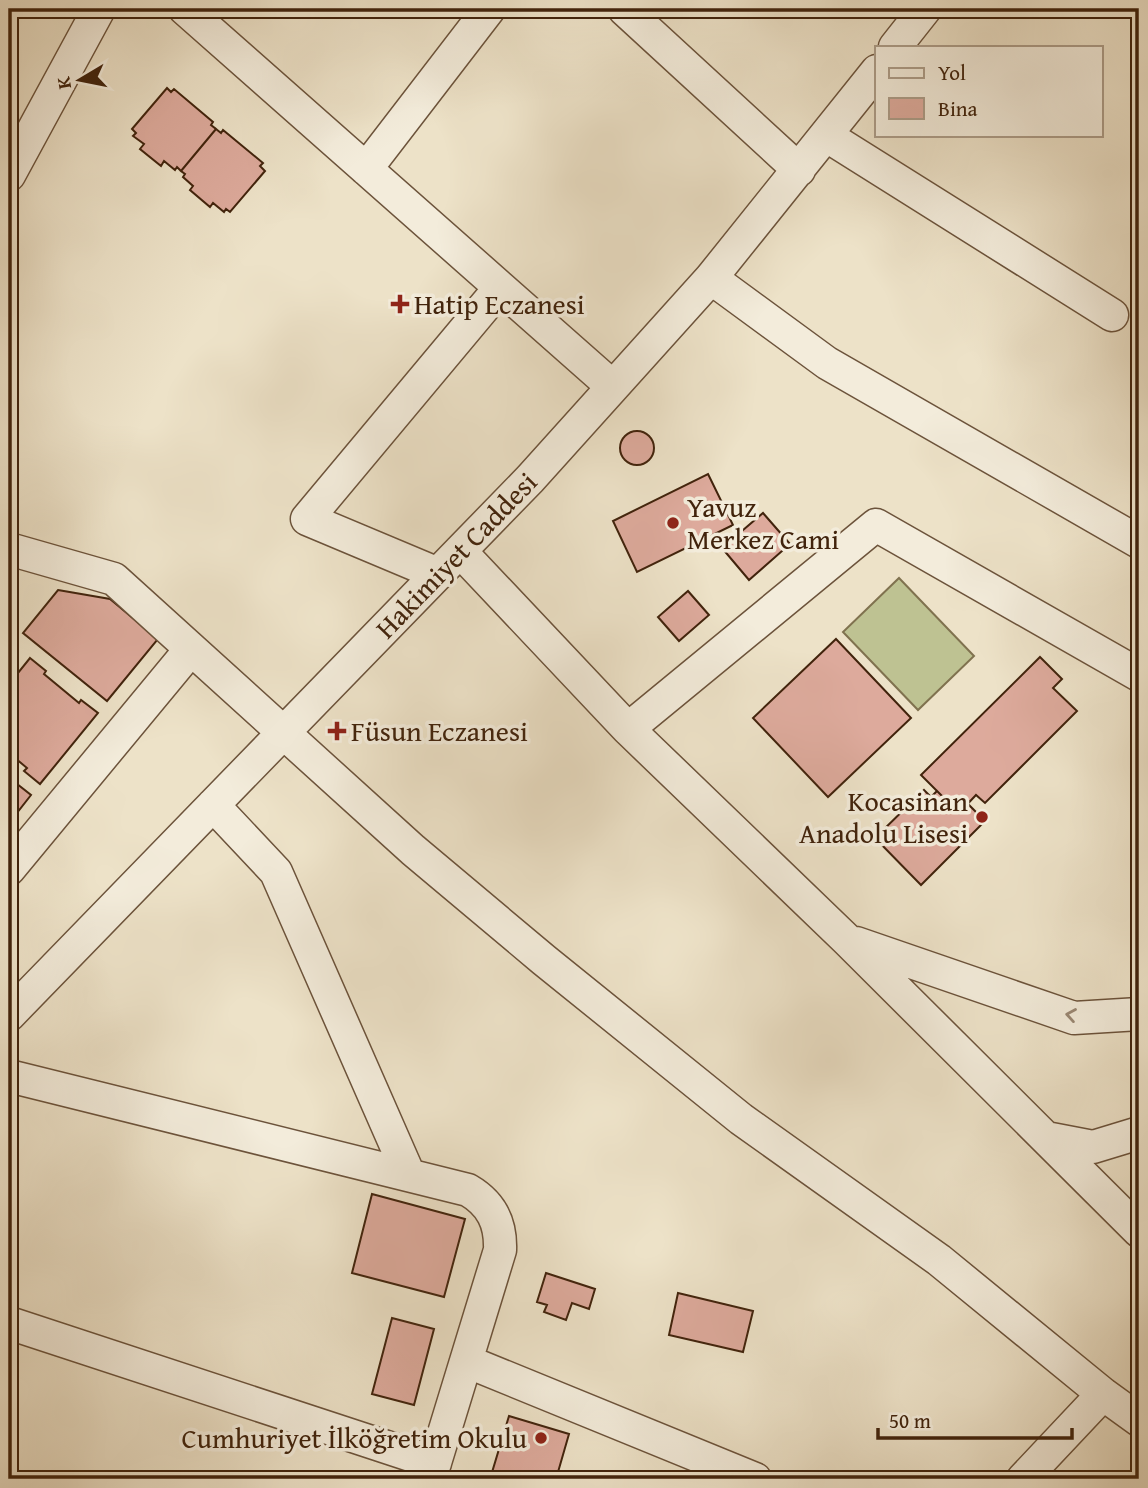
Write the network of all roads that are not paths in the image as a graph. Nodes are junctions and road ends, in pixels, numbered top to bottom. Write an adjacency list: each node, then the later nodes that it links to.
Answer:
1 (185, 9): 9 (street)
2 (489, 9): 9 (street)
3 (624, 9): 10 (street)
4 (925, 9): 6 (street)
5 (89, 12): 11 (street)
6 (896, 46)
7 (875, 74): 8 (street, Hakimiyet Caddesi)
8 (827, 136): 10 (street, Hakimiyet Caddesi); 14 (street)
9 (366, 169): 13 (street)
10 (799, 170): 12 (street, Hakimiyet Caddesi)
11 (9, 175)
12 (711, 278): 15 (street, Hakimiyet Caddesi); 16 (street)
13 (500, 288): 15 (street); 19 (street)
14 (1112, 315)
15 (613, 387): 18 (street, Hakimiyet Caddesi)
16 (1139, 541)
17 (9, 549): 20 (street)
18 (460, 551): 19 (street, Hakimiyet Caddesi); 22 (street)
19 (438, 574): 23 (street, Hakimiyet Caddesi)
20 (191, 649): 23 (street); 25 (street)
21 (1139, 675): 22 (street)
22 (628, 729): 26 (street)
23 (283, 733): 24 (street, Hakimiyet Caddesi); 36 (street)
24 (213, 805): 28 (street, Hakimiyet Caddesi); 32 (street)
25 (9, 869)
26 (846, 940): 27 (street, one-way to 26); 31 (street)
27 (1139, 1014)
28 (9, 1015)
29 (9, 1076): 32 (street)
30 (1139, 1133): 31 (street)
31 (1046, 1138): 33 (street)
32 (409, 1175): 35 (street)
33 (1139, 1231)
34 (9, 1323): 38 (street)
35 (466, 1361): 38 (street); 39 (street)
36 (1103, 1395): 37 (street); 40 (street)
37 (1139, 1420)
38 (433, 1471)
39 (755, 1479)
40 (1023, 1479)

